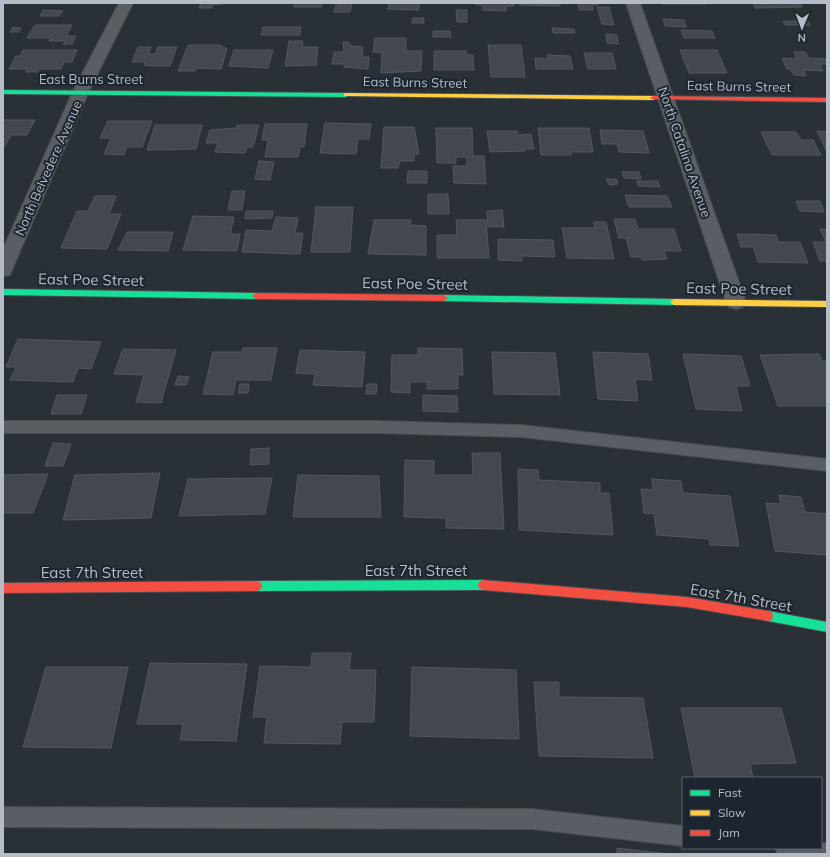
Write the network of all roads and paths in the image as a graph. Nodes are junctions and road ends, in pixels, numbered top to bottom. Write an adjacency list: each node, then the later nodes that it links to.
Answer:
1 (126, 3): 3 (street, North Belvedere Avenue)
2 (633, 3): 5 (street, North Catalina Avenue)
3 (81, 91): 4 (street, East Burns Street); 5 (street, East Burns Street); 7 (street, North Belvedere Avenue)
4 (3, 92)
5 (667, 98): 6 (street, East Burns Street); 9 (street, North Catalina Avenue)
6 (827, 100)
7 (3, 270)
8 (3, 292): 9 (street, East Poe Street)
9 (736, 302): 10 (street, East Poe Street)
10 (827, 304)
11 (3, 427): 12 (lane)
12 (827, 465)
13 (3, 588): 14 (street, East 7th Street)
14 (827, 627)
15 (3, 817): 16 (lane)
16 (682, 836)
17 (793, 849): 18 (lane)
18 (827, 853)

